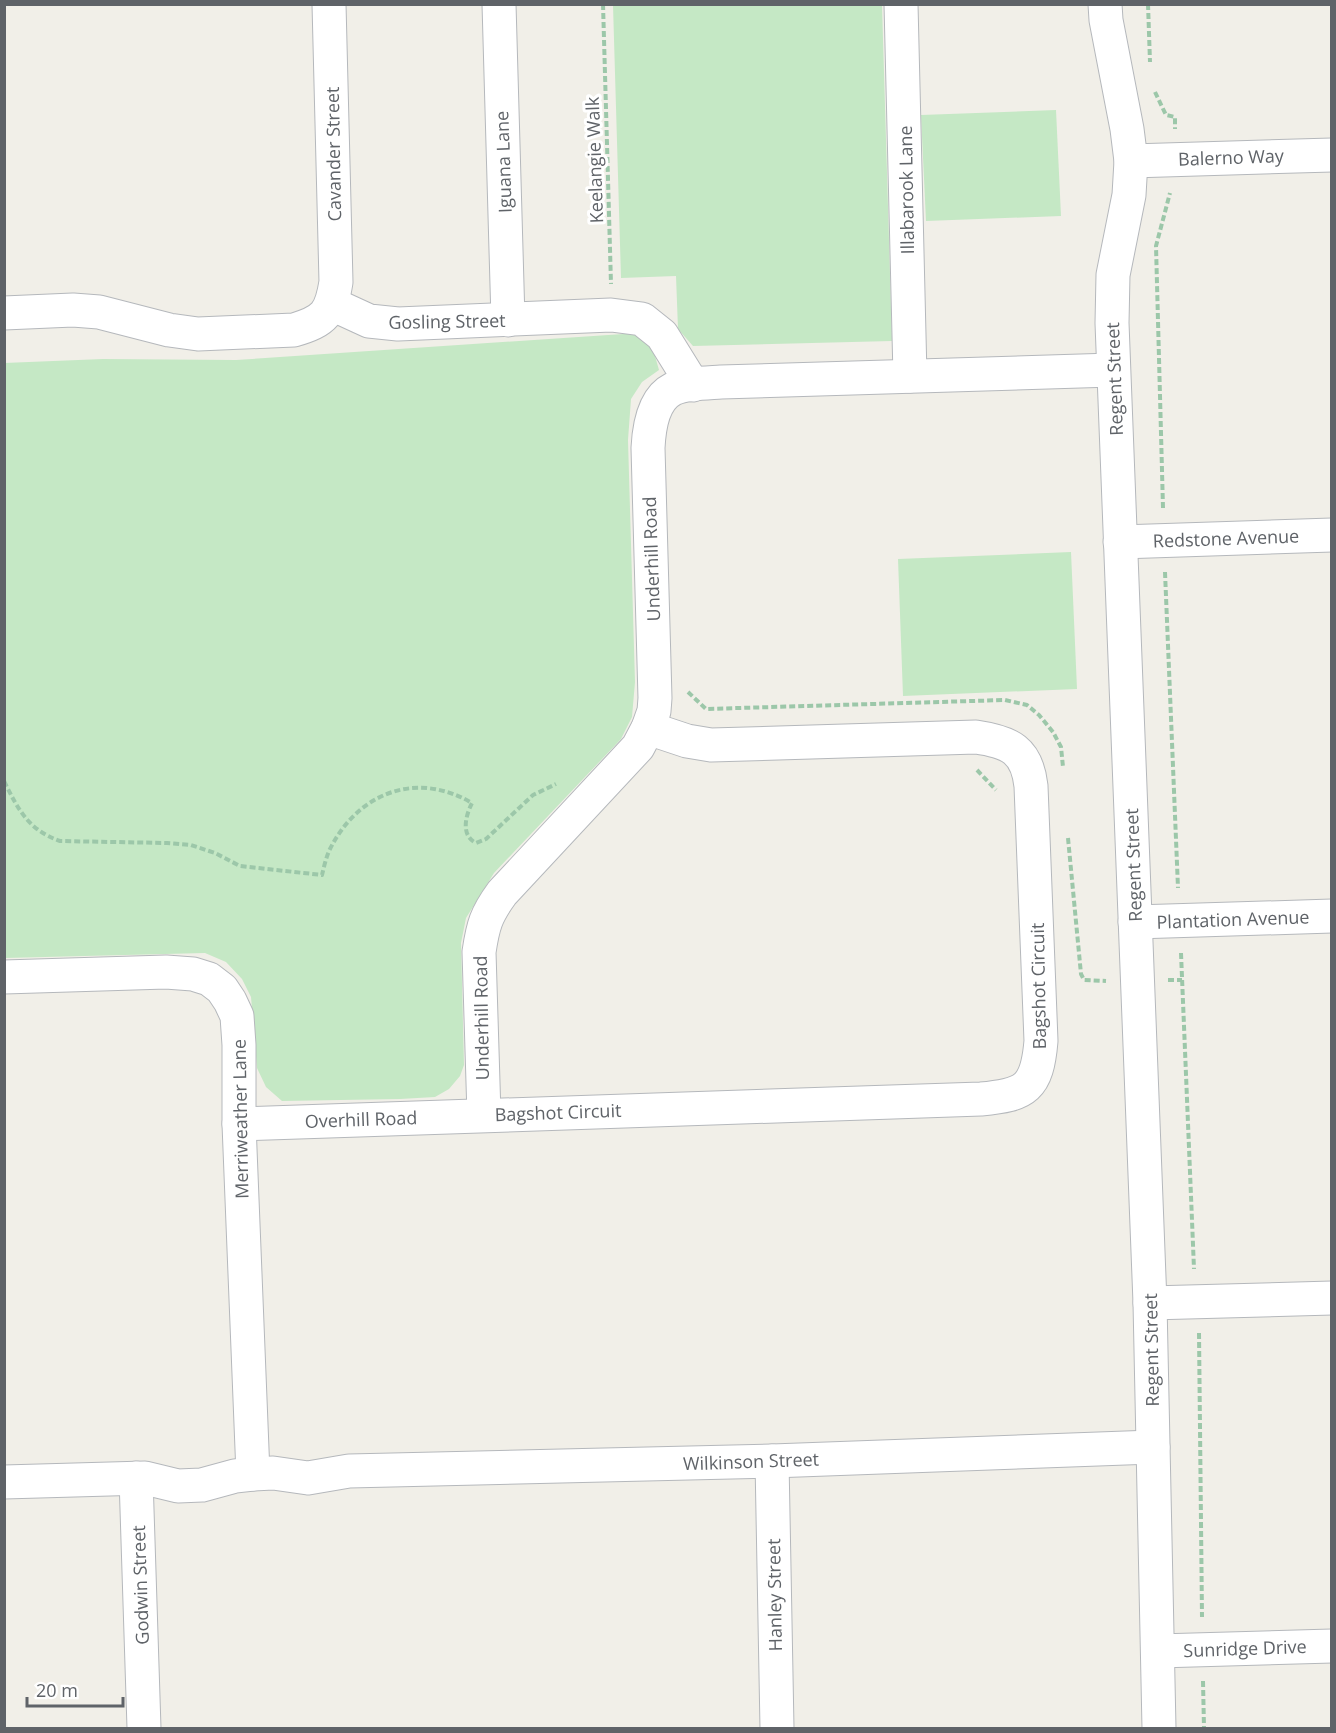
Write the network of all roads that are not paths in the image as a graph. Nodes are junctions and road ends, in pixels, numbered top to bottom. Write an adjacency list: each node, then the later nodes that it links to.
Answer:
1 (330, 4): 7 (street, Cavander Street)
2 (499, 4): 9 (street, Iguana Lane)
3 (901, 4): 11 (street, Illabarook Lane)
4 (1105, 4): 6 (street, Regent Street)
5 (1332, 154): 6 (street, Balerno Way)
6 (1131, 161): 10 (street, Regent Street)
7 (332, 304): 8 (street); 9 (street, Gosling Street)
8 (4, 313)
9 (508, 320): 12 (street, Gosling Street)
10 (1113, 370): 11 (street, Underhill Road); 14 (street, Regent Street)
11 (910, 376): 12 (street, Underhill Road)
12 (693, 385): 15 (street, Underhill Road)
13 (1332, 535): 14 (street, Redstone Avenue)
14 (1120, 542): 17 (street, Regent Street)
15 (648, 728): 19 (street, Underhill Road); 19 (street, Bagshot Circuit)
16 (1332, 916): 17 (street, Plantation Avenue)
17 (1135, 922): 22 (street, Regent Street)
18 (4, 976): 20 (street, Merriweather Lane)
19 (484, 1115): 20 (street, Overhill Road)
20 (239, 1124): 25 (street, Merriweather Lane)
21 (1332, 1298): 22 (street)
22 (1150, 1303): 23 (street, Regent Street)
23 (1153, 1447): 24 (street, Wilkinson Street); 29 (street, Regent Street)
24 (772, 1461): 25 (street, Wilkinson Street); 31 (street, Hanley Street)
25 (252, 1463): 26 (street, Wilkinson Street)
26 (141, 1478): 27 (street, Wilkinson Street); 30 (street, Godwin Street)
27 (4, 1482)
28 (1332, 1646): 29 (street, Sunridge Drive)
29 (1158, 1651): 32 (street, Regent Street)
30 (144, 1728)
31 (777, 1728)
32 (1159, 1728)

